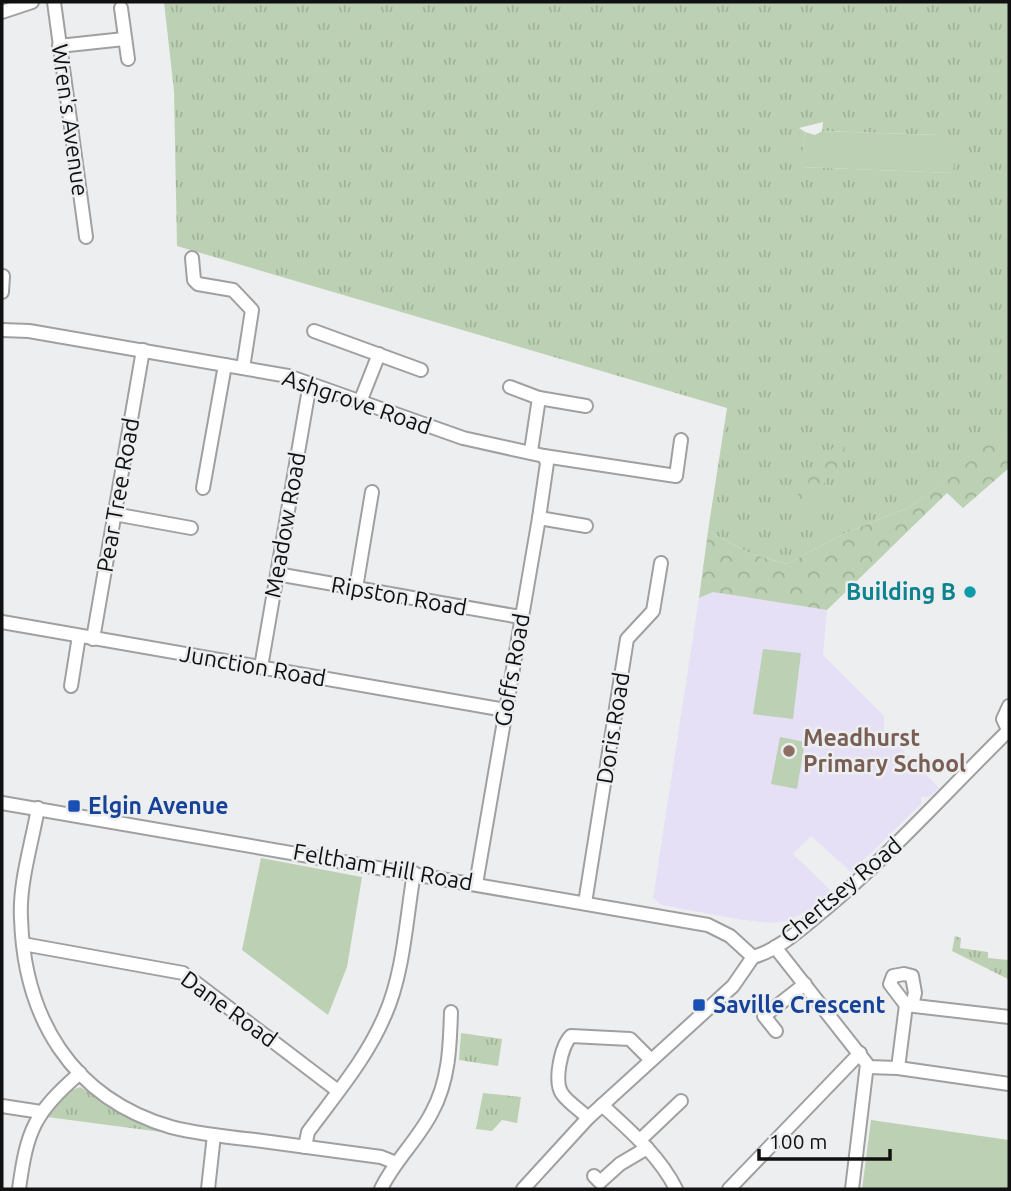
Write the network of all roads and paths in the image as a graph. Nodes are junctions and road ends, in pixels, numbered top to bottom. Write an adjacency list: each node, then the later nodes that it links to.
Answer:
1 (32, 2): 4 (street)
2 (54, 2): 6 (street, Wren's Avenue)
3 (121, 8): 5 (street)
4 (2, 12)
5 (124, 38): 6 (street); 7 (street)
6 (59, 47): 8 (street, Wren's Avenue)
7 (128, 59)
8 (86, 237)
9 (192, 258): 17 (street)
10 (5, 276): 11 (street)
11 (2, 292)
12 (2, 330): 14 (street, Ashgrove Road)
13 (314, 331): 15 (street)
14 (142, 350): 16 (street, Ashgrove Road); 29 (street, Pear Tree Road)
15 (379, 354): 18 (street); 22 (street)
16 (225, 365): 17 (street, Ashgrove Road); 27 (street)
17 (243, 368): 19 (street, Ashgrove Road)
18 (421, 370)
19 (310, 383): 22 (street, Ashgrove Road); 34 (street, Meadow Road)
20 (510, 387): 21 (street)
21 (539, 397): 23 (street); 25 (street)
22 (360, 402): 25 (street, Ashgrove Road)
23 (586, 406)
24 (681, 440): 26 (street, Ashgrove Road)
25 (531, 451): 26 (street, Ashgrove Road)
26 (544, 456): 30 (street, Goffs Road)
27 (203, 488)
28 (372, 492): 35 (street)
29 (114, 514): 32 (street); 39 (street, Pear Tree Road)
30 (539, 518): 31 (street); 36 (street, Goffs Road)
31 (586, 526)
32 (191, 528)
33 (661, 563): 49 (street, Doris Road)
34 (277, 574): 35 (street, Ripston Road); 40 (street, Meadow Road)
35 (356, 588): 36 (street, Ripston Road)
36 (520, 617): 43 (street, Goffs Road)
37 (2, 622): 38 (street, Junction Road)
38 (79, 636): 39 (street, Junction Road); 41 (street)
39 (93, 639): 40 (street, Junction Road)
40 (261, 667): 43 (street, Junction Road)
41 (71, 686)
42 (1009, 706): 44 (street)
43 (505, 710): 48 (street, Goffs Road)
44 (1009, 732): 51 (street, Chertsey Road)
45 (2, 803): 46 (street, Feltham Hill Road)
46 (38, 808): 47 (street, Feltham Hill Road); 50 (street)
47 (414, 873): 48 (street, Feltham Hill Road); 63 (street)
48 (476, 884): 49 (street, Feltham Hill Road)
49 (585, 903): 52 (street, Feltham Hill Road)
50 (23, 944): 61 (street); 63 (street, Dane Road)
51 (775, 947): 52 (street, Chertsey Road); 53 (street)
52 (753, 957): 58 (street)
53 (805, 984): 56 (street); 57 (street)
54 (451, 1012): 72 (street)
55 (1009, 1017): 60 (street)
56 (776, 1031)
57 (860, 1053): 59 (street); 79 (street)
58 (651, 1060): 65 (street); 68 (street)
59 (867, 1068): 60 (street); 80 (street)
60 (898, 1068): 62 (street)
61 (80, 1073): 67 (street); 69 (street)
62 (1009, 1084)
63 (338, 1091): 71 (street)
64 (681, 1101): 70 (street)
65 (602, 1105): 68 (street); 70 (street)
66 (2, 1106): 67 (street)
67 (41, 1112): 74 (street)
68 (588, 1118): 77 (street)
69 (214, 1135): 71 (street); 75 (street)
70 (643, 1144): 73 (street); 78 (street)
71 (304, 1147): 72 (street)
72 (396, 1163): 76 (street)
73 (594, 1176)
74 (19, 1189)
75 (208, 1189)
76 (381, 1189)
77 (523, 1189)
78 (676, 1189)
79 (729, 1189)
80 (852, 1189)

